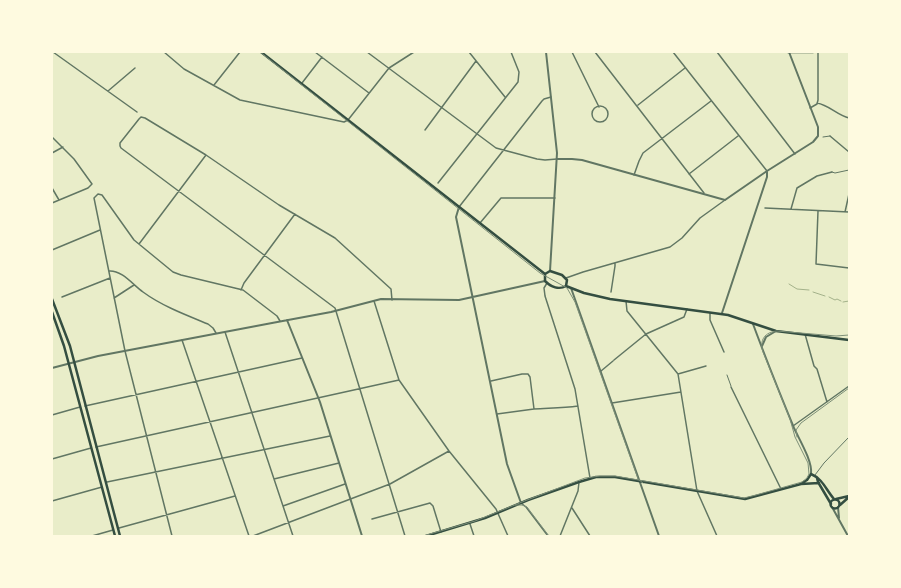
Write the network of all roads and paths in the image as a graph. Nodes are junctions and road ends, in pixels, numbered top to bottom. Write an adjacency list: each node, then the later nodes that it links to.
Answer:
1 (53, 52): 25 (street)
2 (164, 52): 24 (street)
3 (240, 52): 24 (street)
4 (261, 52): 23 (main road)
5 (315, 52): 18 (street)
6 (367, 52): 21 (street)
7 (414, 52): 21 (street)
8 (469, 52): 19 (street)
9 (511, 52): 27 (street)
10 (546, 52): 28 (street)
11 (572, 52): 33 (street)
12 (595, 52): 31 (street)
13 (673, 52): 22 (street)
14 (717, 52): 49 (street)
15 (789, 52): 16 (main road); 34 (street)
16 (813, 52)
17 (818, 52): 30 (street)
18 (322, 58): 23 (street); 26 (street)
19 (476, 61): 27 (street); 32 (street)
20 (135, 68): 25 (street)
21 (389, 68): 26 (street); 32 (street)
22 (685, 68): 29 (street); 31 (street)
23 (301, 83): 37 (main road)
24 (214, 85): 37 (street)
25 (108, 92): 35 (street)
26 (369, 93): 37 (street)
27 (505, 97): 39 (street)
28 (551, 97): 46 (street); 51 (street)
29 (711, 101): 40 (street); 44 (street)
30 (818, 103): 34 (street); 36 (street)
31 (637, 106): 44 (street)
32 (442, 107): 38 (street); 39 (street)
33 (599, 107): 33 (street)
34 (810, 108): 49 (street)
35 (138, 112)
36 (849, 118)
37 (348, 120): 67 (main road)
38 (425, 130)
39 (477, 134): 46 (street); 57 (street)
40 (738, 135): 53 (street); 55 (street)
41 (52, 136): 45 (street)
42 (830, 136): 43 (street); 47 (street)
43 (823, 137)
44 (662, 138): 55 (street); 56 (street)
45 (63, 147): 48 (street); 63 (street)
46 (503, 151): 51 (street); 67 (street)
47 (849, 152)
48 (52, 153)
49 (795, 154): 53 (street)
50 (206, 155): 59 (street); 59 (street); 73 (street)
51 (557, 159): 56 (street); 62 (street)
52 (849, 170): 54 (street)
53 (767, 171): 64 (street); 103 (street)
54 (832, 172): 69 (street)
55 (689, 174): 60 (street)
56 (634, 175): 60 (street)
57 (438, 183)
58 (52, 188): 63 (street)
59 (179, 191): 76 (street); 78 (street)
60 (704, 193): 64 (street)
61 (849, 194): 71 (street)
62 (554, 198): 74 (street); 82 (street)
63 (59, 200): 65 (street)
64 (726, 200): 79 (street)
65 (52, 204)
66 (849, 207): 72 (street)
67 (459, 208): 74 (main road); 93 (street)
68 (765, 208): 69 (street)
69 (791, 209): 70 (street)
70 (818, 211): 71 (street); 80 (street)
71 (845, 212): 72 (street)
72 (848, 212)
73 (295, 214): 78 (street); 96 (street)
74 (480, 224): 83 (main road)
75 (101, 230): 76 (street); 77 (street); 81 (street)
76 (139, 244): 90 (street)
77 (52, 250)
78 (265, 255): 90 (street); 100 (street)
79 (615, 263): 85 (street); 91 (street)
80 (849, 268)
81 (109, 271): 84 (street); 87 (street)
82 (550, 271): 83 (main road); 85 (main road)
83 (545, 274): 86 (main road)
84 (110, 278): 92 (street); 94 (street)
85 (566, 278): 88 (main road)
86 (546, 282): 88 (main road); 93 (street); 140 (street)
87 (134, 285): 94 (street); 109 (street)
88 (566, 286): 89 (main road)
89 (570, 288): 98 (main road); 124 (street)
90 (241, 290): 105 (street)
91 (611, 292)
92 (62, 297)
93 (473, 297): 96 (street); 130 (street)
94 (114, 298): 117 (street)
95 (52, 299): 120 (main road)
96 (392, 300): 97 (street)
97 (374, 301): 100 (street); 128 (street)
98 (626, 301): 99 (main road); 110 (street)
99 (687, 309): 102 (main road); 110 (street)
100 (337, 311): 104 (street); 133 (street)
101 (52, 312): 121 (main road)
102 (711, 312): 103 (main road); 118 (street)
103 (722, 313): 106 (main road)
104 (288, 320): 105 (street); 119 (street)
105 (280, 321): 108 (street)
106 (753, 323): 107 (main road); 116 (street)
107 (776, 331): 111 (main road); 116 (street)
108 (225, 332): 109 (street); 125 (street)
109 (216, 333): 114 (street)
110 (646, 334): 124 (street); 126 (street)
111 (805, 334): 113 (main road); 137 (street)
112 (849, 337): 113 (main road)
113 (843, 339): 115 (main road)
114 (182, 340): 117 (street); 129 (street)
115 (849, 340)
116 (762, 347): 147 (street)
117 (125, 351): 120 (street); 135 (street)
118 (724, 352)
119 (302, 358): 125 (street); 136 (street)
120 (74, 361): 121 (street); 139 (main road)
121 (68, 363): 123 (street); 141 (main road)
122 (706, 366): 126 (street)
123 (52, 368)
124 (601, 371): 138 (street)
125 (238, 372): 129 (street); 143 (street)
126 (678, 374): 134 (street)
127 (727, 375): 132 (street)
128 (399, 380): 133 (street); 154 (street)
129 (196, 381): 135 (street); 146 (street)
130 (491, 381): 142 (street); 144 (street)
131 (849, 386): 137 (street)
132 (731, 387): 171 (street)
133 (361, 389): 136 (street); 168 (street)
134 (681, 392): 138 (street); 172 (street)
135 (136, 394): 139 (street); 148 (street)
136 (318, 398): 143 (street); 149 (street)
137 (827, 402): 147 (street)
138 (612, 403): 165 (street)
139 (85, 406): 151 (main road)
140 (578, 406): 142 (street); 162 (street)
141 (80, 407): 145 (street); 152 (main road)
142 (534, 409): 144 (street)
143 (252, 413): 146 (street); 153 (street)
144 (497, 414): 178 (street)
145 (52, 415)
146 (210, 422): 148 (street); 155 (street)
147 (793, 426): 159 (street)
148 (146, 436): 151 (street); 158 (street)
149 (330, 436): 153 (street); 157 (street)
150 (849, 437): 160 (street)
151 (96, 447): 163 (main road)
152 (91, 448): 156 (street); 170 (main road)
153 (264, 450): 155 (street); 161 (street)
154 (449, 451): 168 (street); 184 (street)
155 (222, 458): 158 (street); 173 (street)
156 (52, 459)
157 (339, 463): 161 (street); 167 (street)
158 (156, 472): 163 (street); 185 (street)
159 (811, 474): 160 (main road); 169 (main road)
160 (816, 476): 166 (main road); 176 (main road)
161 (274, 479): 179 (street)
162 (589, 479): 164 (main road); 165 (main road)
163 (106, 482): 190 (main road)
164 (579, 482): 178 (main road); 182 (street)
165 (639, 482): 172 (main road); 208 (street)
166 (819, 483): 169 (main road); 180 (main road)
167 (345, 484): 175 (street); 179 (street)
168 (390, 484): 175 (street); 183 (street)
169 (801, 484): 171 (main road)
170 (102, 487): 177 (street); 191 (main road)
171 (781, 489): 172 (main road)
172 (697, 491): 209 (street)
173 (235, 496): 185 (street); 197 (street)
174 (849, 496): 176 (main road); 181 (main road)
175 (350, 499): 188 (street); 200 (street)
176 (835, 500): 180 (main road); 181 (main road)
177 (52, 501)
178 (521, 503): 184 (main road); 205 (street)
179 (283, 506): 188 (street)
180 (831, 506): 181 (main road); 187 (street)
181 (839, 506): 187 (street)
182 (572, 508): 206 (street); 207 (street)
183 (398, 511): 186 (street); 192 (street); 201 (street)
184 (498, 513): 189 (main road); 204 (street)
185 (167, 516): 190 (street); 196 (street)
186 (372, 519)
187 (839, 519): 210 (street)
188 (288, 522): 198 (street); 199 (street)
189 (470, 524): 192 (main road); 203 (street)
190 (118, 529): 195 (main road)
191 (113, 530): 193 (street); 194 (main road)
192 (441, 532): 202 (main road)
193 (92, 536)
194 (115, 536)
195 (120, 536)
196 (172, 536)
197 (249, 536)
198 (253, 536)
199 (293, 536)
200 (362, 536)
201 (405, 536)
202 (427, 536)
203 (474, 536)
204 (508, 536)
205 (548, 536)
206 (560, 536)
207 (590, 536)
208 (659, 536)
209 (717, 536)
210 (848, 536)

